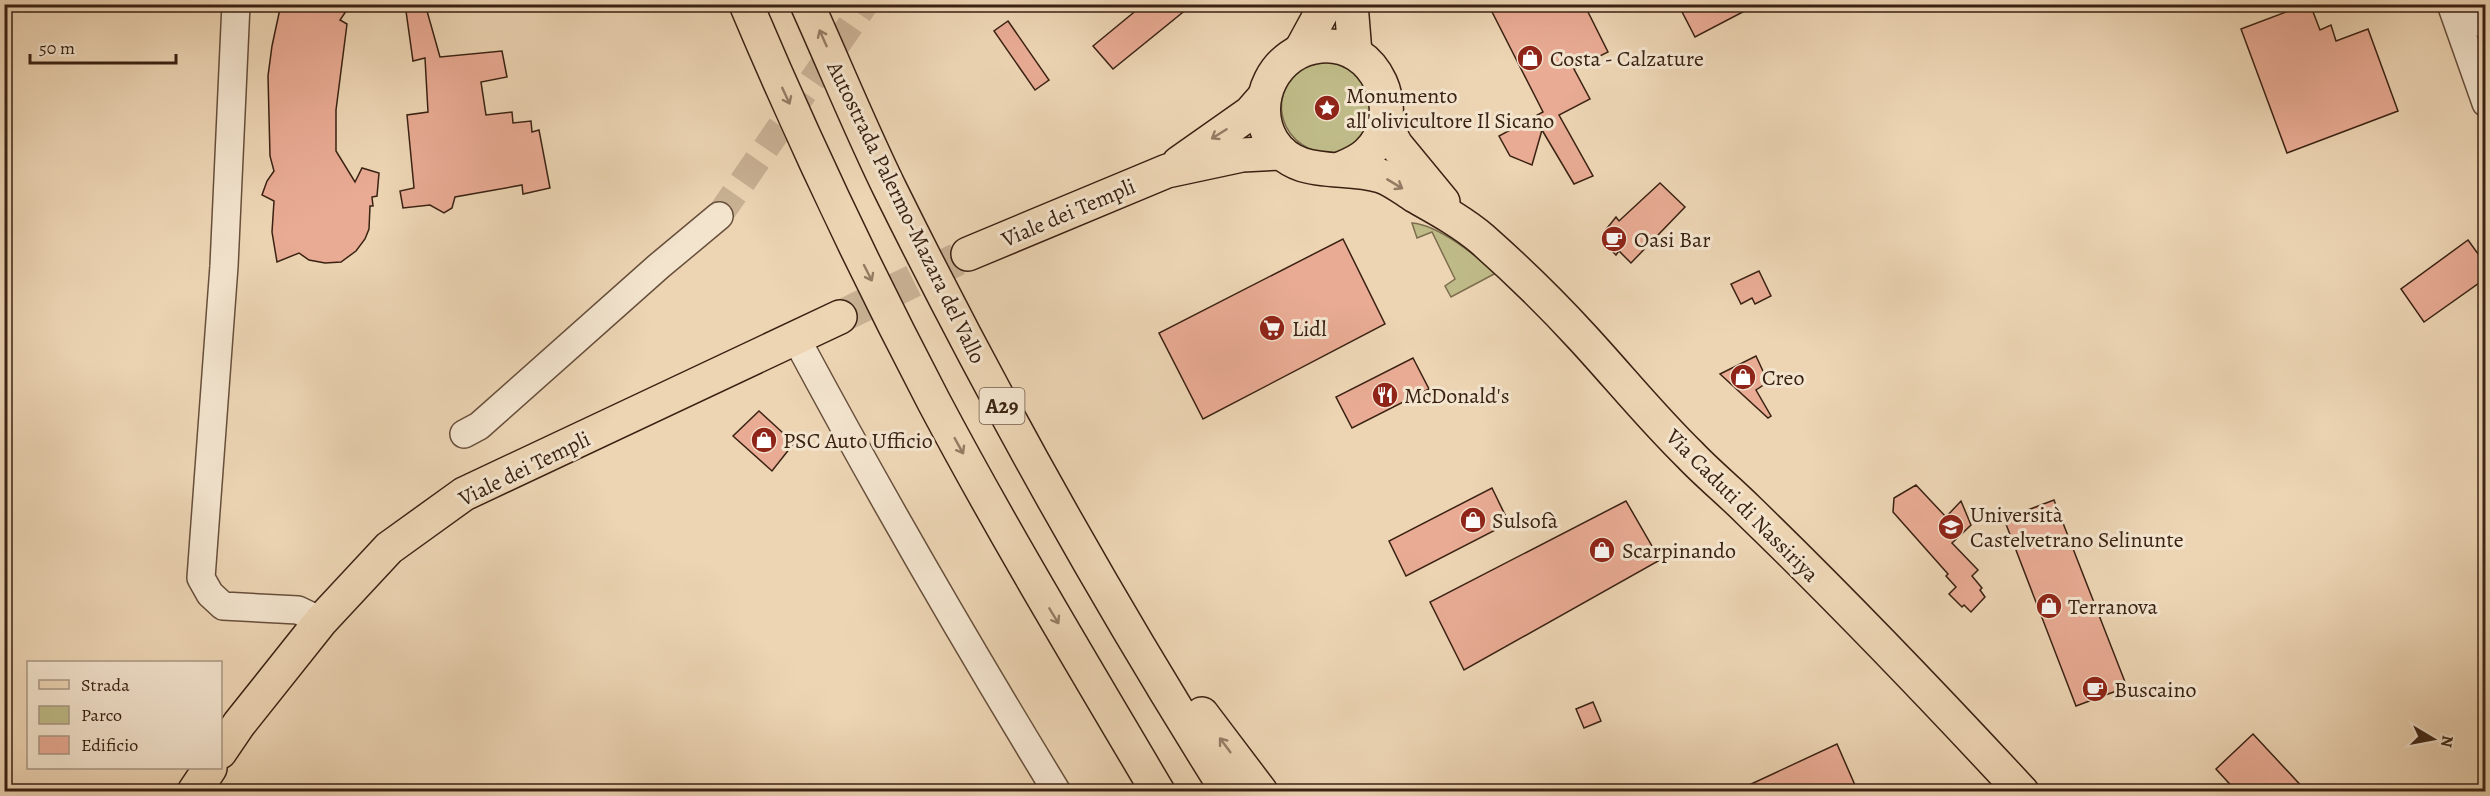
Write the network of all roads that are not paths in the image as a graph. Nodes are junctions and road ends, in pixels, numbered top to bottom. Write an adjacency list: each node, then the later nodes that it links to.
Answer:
1 (236, 4): 24 (street)
2 (746, 4): 29 (main road, A29, one-way to 29)
3 (807, 4): 22 (main road, Autostrada Palermo-Mazara del Vallo / A29, one-way to 3)
4 (1326, 4): 9 (main road)
5 (1351, 4): 10 (main road)
6 (2451, 4): 12 (street)
7 (2478, 4): 8 (street)
8 (2486, 26)
9 (1301, 50): 10 (main road); 11 (main road)
10 (1355, 53): 13 (main road)
11 (1264, 97): 14 (main road); 16 (main road, one-way to 16)
12 (2486, 104)
13 (1385, 124): 15 (main road); 18 (main road)
14 (1282, 153): 15 (main road); 16 (main road)
15 (1340, 169): 18 (main road, one-way to 18)
16 (1167, 171): 19 (main road, Viale dei Templi)
17 (719, 216): 23 (street)
18 (1460, 222): 32 (main road, Via Caduti di Nassiriya)
19 (968, 254)
20 (840, 317): 21 (main road, Viale dei Templi)
21 (797, 340): 24 (main road, Viale dei Templi); 28 (street)
22 (1011, 423): 30 (main road, Autostrada Palermo-Mazara del Vallo / A29); 31 (main road, one-way to 22)
23 (464, 434)
24 (321, 621): 25 (main road, Viale dei Templi)
25 (222, 749)
26 (209, 769): 27 (main road)
27 (194, 792)
28 (1057, 792)
29 (1158, 792)
30 (1228, 792)
31 (1261, 792)
32 (2022, 792)

